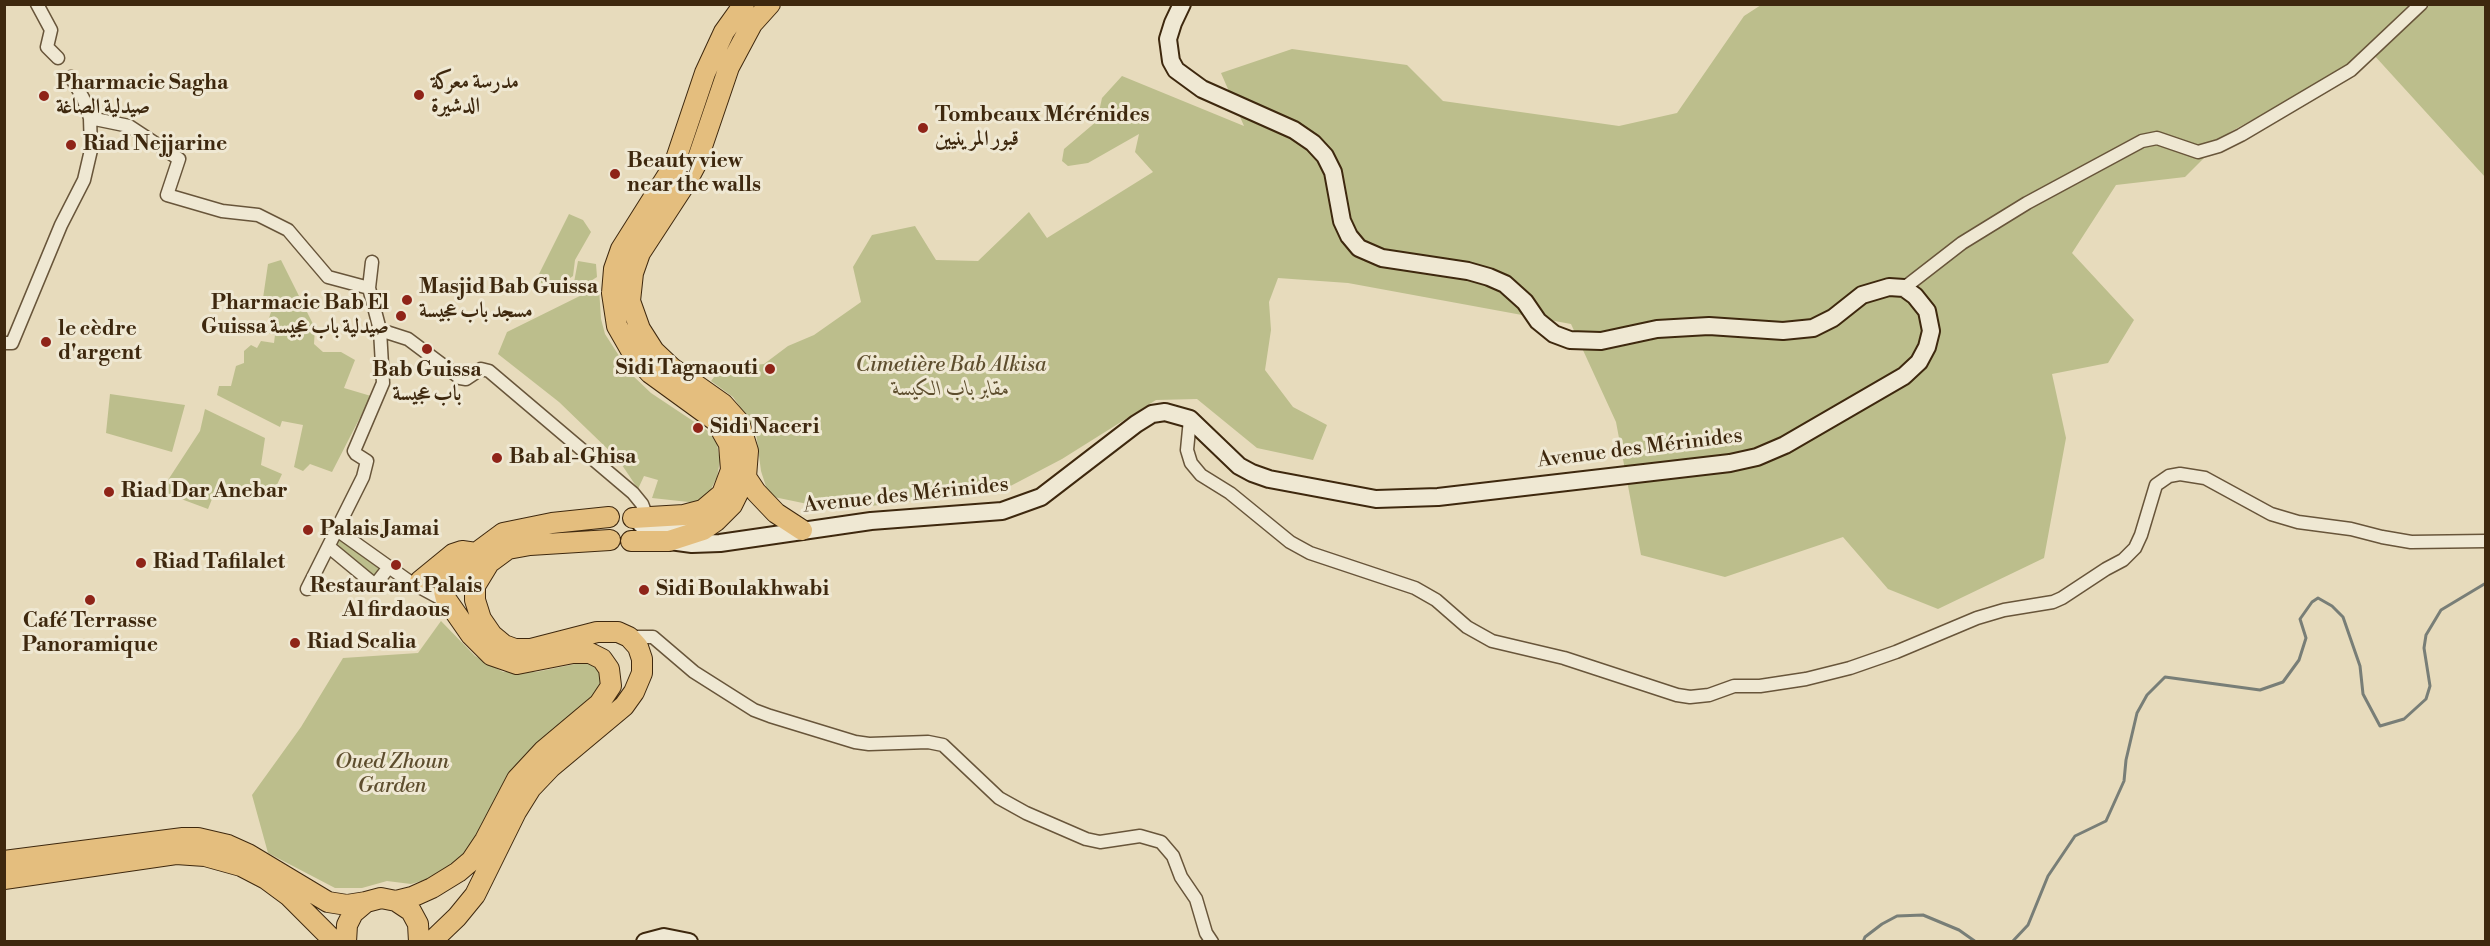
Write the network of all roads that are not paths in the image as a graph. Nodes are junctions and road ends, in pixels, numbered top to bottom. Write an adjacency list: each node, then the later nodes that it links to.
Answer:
1 (37, 4): 6 (street)
2 (744, 4): 17 (main road)
3 (770, 4): 15 (main road)
4 (1182, 4): 11 (main road)
5 (2421, 4): 11 (street)
6 (58, 58)
7 (71, 77): 8 (street)
8 (90, 118): 10 (street); 13 (street)
9 (372, 262): 10 (street)
10 (369, 288): 12 (street)
11 (1904, 288): 14 (main road, Avenue des Mérinides)
12 (380, 330): 17 (street); 18 (street)
13 (4, 343)
14 (1190, 419): 20 (main road, Avenue des Mérinides); 24 (street)
15 (746, 477): 19 (main road); 20 (main road)
16 (609, 517): 17 (main road); 22 (main road); 26 (main road)
17 (637, 525): 19 (main road); 22 (main road); 23 (main road)
18 (337, 530): 25 (street); 27 (street)
19 (703, 530): 21 (main road); 23 (main road)
20 (802, 530): 21 (main road, Avenue des Mérinides)
21 (741, 539): 23 (main road, Avenue des Mérinides)
22 (610, 540): 32 (main road)
23 (669, 541)
24 (2486, 541)
25 (329, 547): 27 (street); 30 (street)
26 (476, 553): 28 (main road); 29 (main road)
27 (388, 567): 29 (street)
28 (455, 577): 29 (street); 31 (main road)
29 (415, 581): 31 (street)
30 (307, 589)
31 (451, 605): 35 (main road)
32 (629, 637): 40 (main road); 43 (street)
33 (4, 861): 36 (main road)
34 (4, 879): 37 (main road)
35 (396, 901): 36 (main road); 39 (main road)
36 (366, 902): 38 (main road)
37 (335, 942)
38 (346, 942)
39 (419, 942)
40 (431, 942)
41 (645, 942): 42 (main road)
42 (689, 942)
43 (1212, 942)

